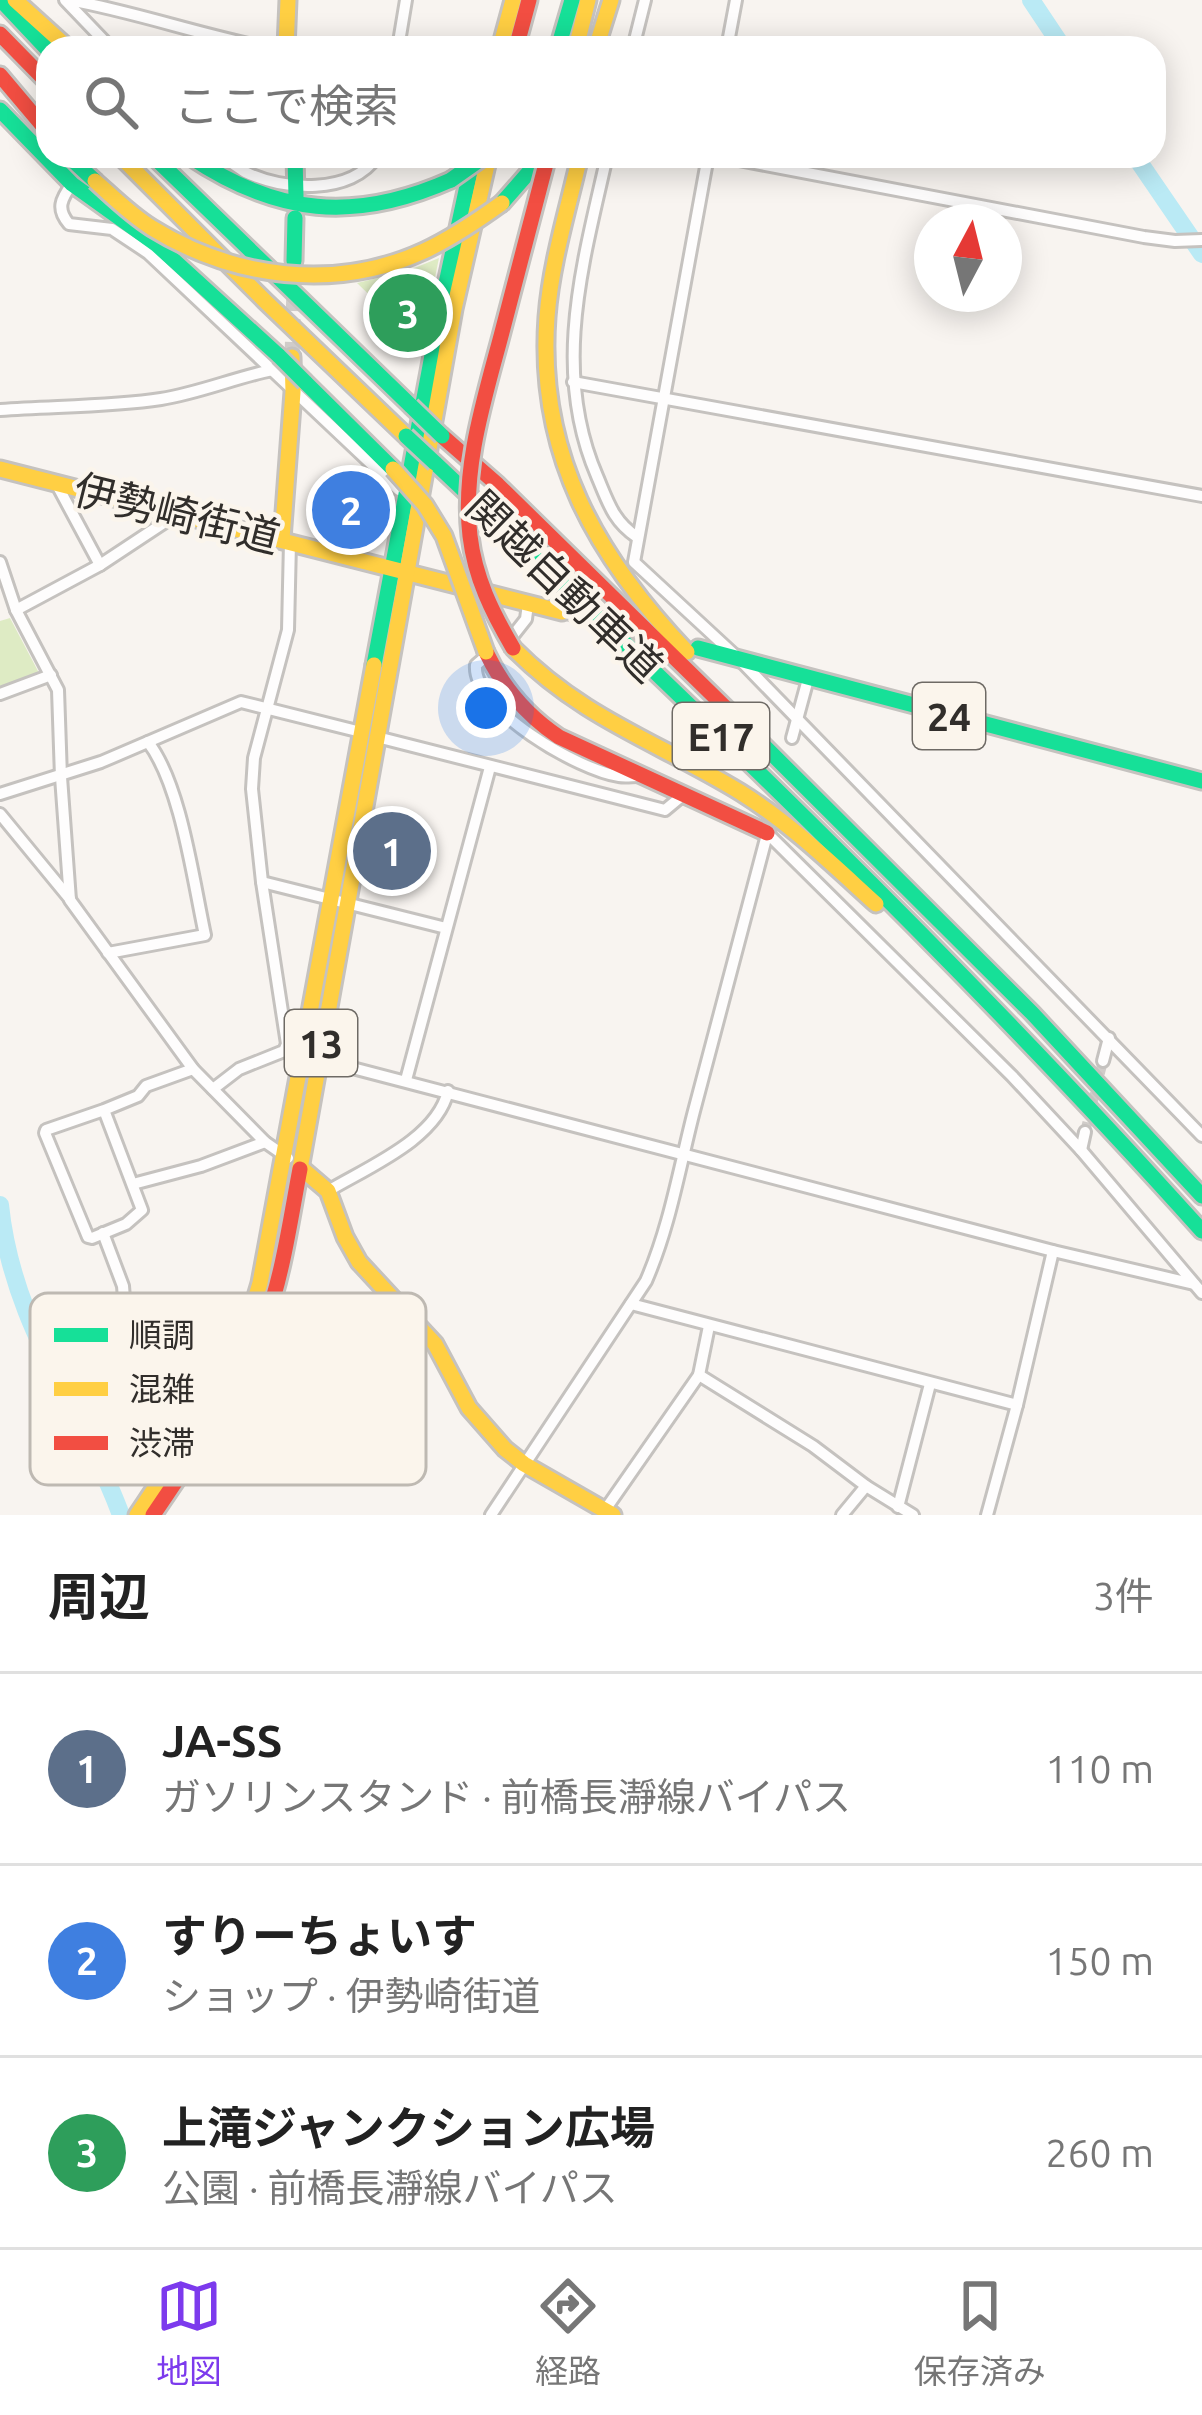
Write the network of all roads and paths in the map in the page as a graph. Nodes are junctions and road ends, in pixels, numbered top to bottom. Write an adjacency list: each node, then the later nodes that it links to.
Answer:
1 (1, 0): 28 (main road)
2 (15, 0): 15 (main road)
3 (67, 0): 13 (street); 16 (street)
4 (288, 0): 18 (main road)
5 (406, 0): 19 (street)
6 (513, 0): 20 (main road)
7 (529, 0): 21 (main road)
8 (572, 0): 22 (main road)
9 (588, 0): 23 (main road)
10 (614, 0): 24 (main road); 25 (main road)
11 (645, 0): 26 (street)
12 (736, 0): 27 (street)
13 (109, 3): 17 (street)
14 (0, 34): 29 (main road)
15 (55, 36)
16 (100, 36)
17 (214, 36)
18 (286, 36)
19 (400, 36)
20 (503, 36)
21 (519, 36)
22 (562, 36)
23 (579, 36)
24 (600, 36)
25 (608, 36)
26 (636, 36)
27 (729, 36)
28 (36, 37)
29 (36, 71)
30 (0, 75): 32 (main road)
31 (0, 110): 33 (main road)
32 (36, 118)
33 (36, 147)
34 (56, 168): 51 (main road)
35 (81, 168): 45 (main road, bridge)
36 (133, 168): 98 (main road, 関越自動車道 / E17, bridge)
37 (165, 168): 90 (main road, 関越自動車道 / E17, bridge)
38 (206, 168): 42 (main road, bridge)
39 (239, 168): 52 (street)
40 (295, 168): 52 (main road)
41 (368, 168): 52 (street)
42 (469, 168)
43 (471, 168): 70 (main road, 13)
44 (484, 168): 70 (main road, 13)
45 (534, 168)
46 (542, 168): 75 (main road, bridge)
47 (577, 168): 90 (main road)
48 (604, 168): 57 (street)
49 (706, 168): 59 (street)
50 (783, 168): 54 (street)
51 (72, 184): 56 (main road); 56 (street)
52 (296, 191)
53 (295, 218): 55 (main road)
54 (1200, 240)
55 (294, 261)
56 (281, 361): 58 (main road, bridge); 60 (street)
57 (573, 382): 59 (street); 66 (street)
58 (299, 387): 63 (street); 67 (main road); 75 (main road, bridge)
59 (662, 397): 64 (street); 66 (street)
60 (0, 410)
61 (0, 469): 62 (main road, 伊勢崎街道)
62 (56, 483): 65 (main road, 伊勢崎街道); 69 (street)
63 (399, 490)
64 (1202, 496)
65 (169, 512): 67 (main road, 伊勢崎街道); 69 (street)
66 (637, 537): 76 (street)
67 (286, 541): 70 (main road, 伊勢崎街道); 80 (street)
68 (0, 562): 72 (street)
69 (100, 565): 72 (street)
70 (399, 572): 71 (main road, 伊勢崎街道); 82 (main road, 13)
71 (528, 604): 73 (main road, 伊勢崎街道); 75 (street)
72 (16, 610): 77 (street)
73 (562, 612)
74 (698, 648): 76 (main road, 24)
75 (497, 649): 89 (main road); 98 (main road)
76 (740, 660): 78 (main road, 24); 81 (street)
77 (51, 676): 79 (street); 86 (street)
78 (808, 679): 81 (street); 87 (main road, 24)
79 (0, 694)
80 (268, 710): 82 (street); 84 (street); 93 (street)
81 (796, 719): 83 (street); 99 (street)
82 (369, 735): 85 (street); 95 (main road, 13)
83 (792, 738)
84 (148, 742): 86 (street); 97 (street)
85 (490, 767): 89 (street); 96 (street)
86 (61, 777): 88 (street); 94 (street)
87 (1202, 781)
88 (0, 794)
89 (683, 795): 92 (main road)
90 (829, 808): 116 (main road, 関越自動車道 / E17)
91 (0, 814): 94 (street)
92 (768, 830): 110 (street); 111 (street)
93 (262, 882): 95 (street); 104 (street)
94 (70, 900): 97 (street)
95 (339, 902): 96 (street); 100 (main road, 13); 112 (main road, 13)
96 (446, 928): 103 (street)
97 (108, 952): 102 (street)
98 (1001, 1014): 117 (main road, 関越自動車道 / E17)
99 (1109, 1038): 101 (street); 108 (street)
100 (319, 1058): 103 (street); 113 (main road, 13)
101 (1103, 1061)
102 (193, 1069): 104 (street); 106 (street)
103 (406, 1080): 105 (street)
104 (213, 1089): 109 (street)
105 (448, 1091): 111 (street); 115 (street)
106 (104, 1110): 114 (street); 118 (street)
107 (1085, 1132): 110 (street)
108 (1202, 1136)
109 (266, 1142): 112 (street); 114 (street)
110 (1081, 1150): 120 (street)
111 (684, 1152): 119 (street); 125 (street)
112 (286, 1156): 113 (street); 122 (main road, 13)
113 (300, 1168): 115 (main road); 123 (main road, 13)
114 (133, 1184): 118 (street)
115 (328, 1191): 124 (main road)
116 (1202, 1196)
117 (1202, 1231)
118 (103, 1233): 121 (street)
119 (1053, 1251): 120 (street); 130 (street)
120 (1198, 1288)
121 (124, 1293)
122 (256, 1293)
123 (273, 1293)
124 (388, 1293)
125 (631, 1304): 126 (street); 131 (street)
126 (709, 1326): 128 (street); 129 (street)
127 (426, 1334): 131 (main road)
128 (700, 1375): 134 (street); 136 (street)
129 (930, 1384): 130 (street); 135 (street)
130 (1017, 1405): 142 (street)
131 (524, 1465): 136 (main road); 139 (street)
132 (164, 1485): 137 (main road, 13)
133 (165, 1485): 138 (main road, 13)
134 (866, 1486): 135 (street); 140 (street)
135 (898, 1507): 141 (street)
136 (609, 1513)
137 (137, 1515)
138 (153, 1515)
139 (491, 1515)
140 (842, 1515)
141 (913, 1515)
142 (987, 1515)

